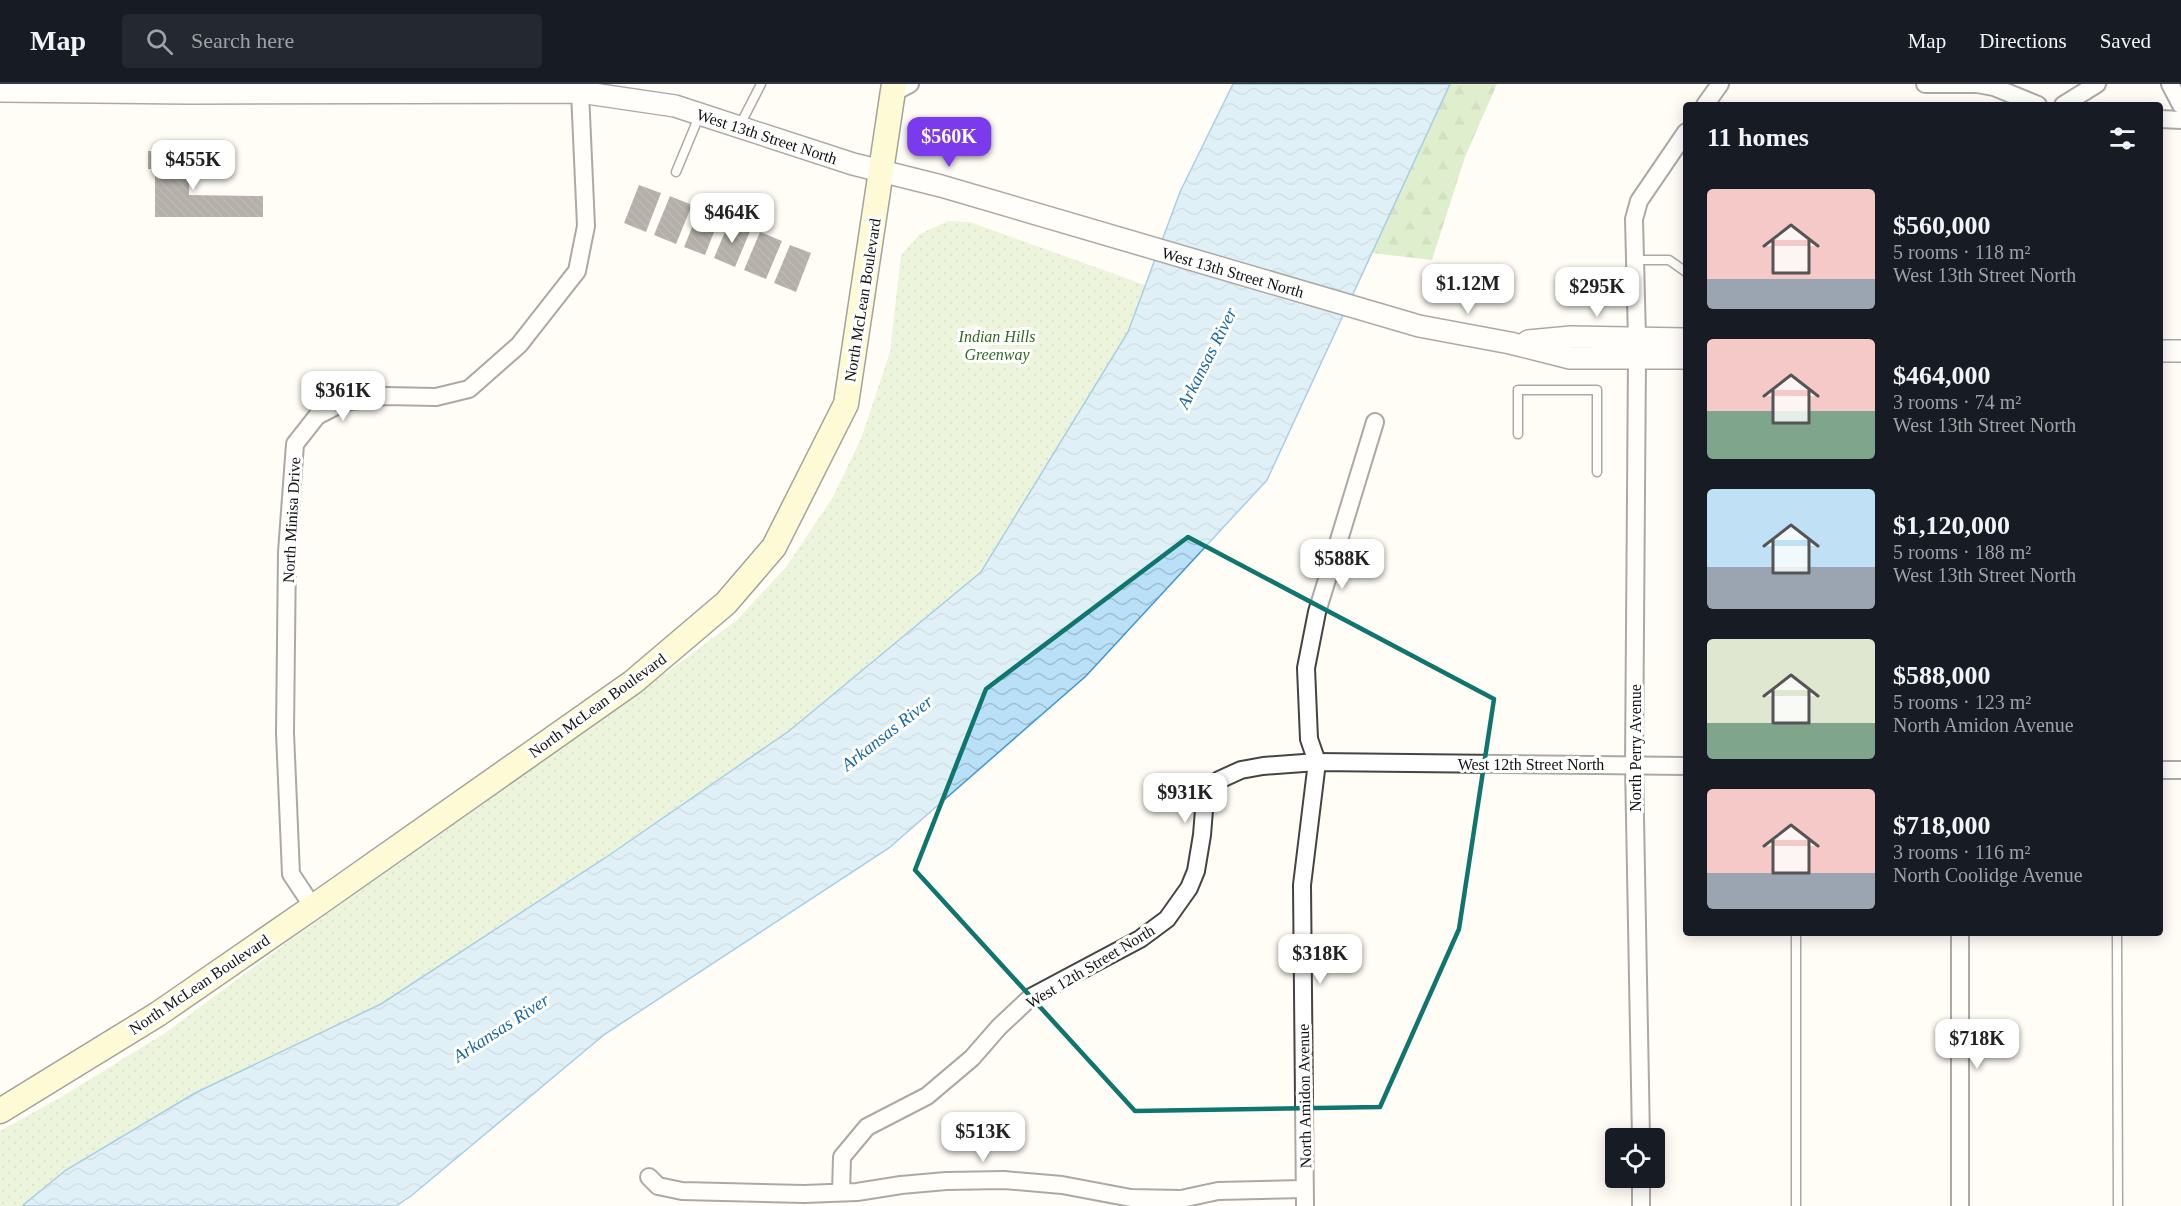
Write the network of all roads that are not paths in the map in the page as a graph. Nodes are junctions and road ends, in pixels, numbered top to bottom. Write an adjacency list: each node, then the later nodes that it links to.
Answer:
1 (761, 84): 18 (lane)
2 (1720, 84): 11 (street)
3 (1925, 84): 12 (street)
4 (2097, 84): 13 (street)
5 (2170, 84): 14 (street)
6 (899, 87): 21 (main road, North McLean Boulevard)
7 (557, 88): 8 (street, West 13th Street North); 10 (street, West 13th Street North)
8 (190, 89): 9 (street, West 13th Street North)
9 (0, 91)
10 (580, 92): 15 (street, West 13th Street North); 37 (street, North Minisa Drive)
11 (1707, 102)
12 (2031, 102)
13 (2068, 102)
14 (2181, 105)
15 (700, 114): 18 (street, West 13th Street North); 20 (lane)
16 (2163, 119): 17 (street)
17 (2181, 120)
18 (738, 127): 21 (street, West 13th Street North)
19 (1683, 136): 22 (street, North Perry Avenue)
20 (676, 172)
21 (881, 172): 25 (street, West 13th Street North); 37 (main road, North McLean Boulevard)
22 (1635, 260): 23 (lane); 25 (street, North Perry Avenue)
23 (1683, 270)
24 (1683, 340): 25 (street, West 13th Street North)
25 (1637, 348): 28 (street, West 13th Street North); 33 (street, North Perry Avenue)
26 (2163, 351): 27 (street)
27 (2181, 351)
28 (1683, 357)
29 (1375, 422): 32 (street, North Amidon Avenue)
30 (1518, 434): 31 (lane)
31 (1597, 472)
32 (1317, 762): 33 (street, West 12th Street North); 45 (street, North Amidon Avenue); 46 (street, West 12th Street North)
33 (1634, 764): 34 (street, West 12th Street North); 42 (street, North Perry Avenue)
34 (1683, 766)
35 (2163, 770): 36 (street)
36 (2181, 770)
37 (313, 908): 41 (main road, North McLean Boulevard)
38 (1796, 936): 49 (lane)
39 (1960, 936): 50 (street)
40 (2117, 936): 51 (lane)
41 (0, 1111)
42 (1641, 1128)
43 (649, 1177): 46 (street)
44 (1641, 1188): 48 (street)
45 (1304, 1189): 46 (street); 47 (street, North Amidon Avenue)
46 (841, 1192)
47 (1305, 1206)
48 (1641, 1206)
49 (1797, 1206)
50 (1960, 1206)
51 (2118, 1206)

